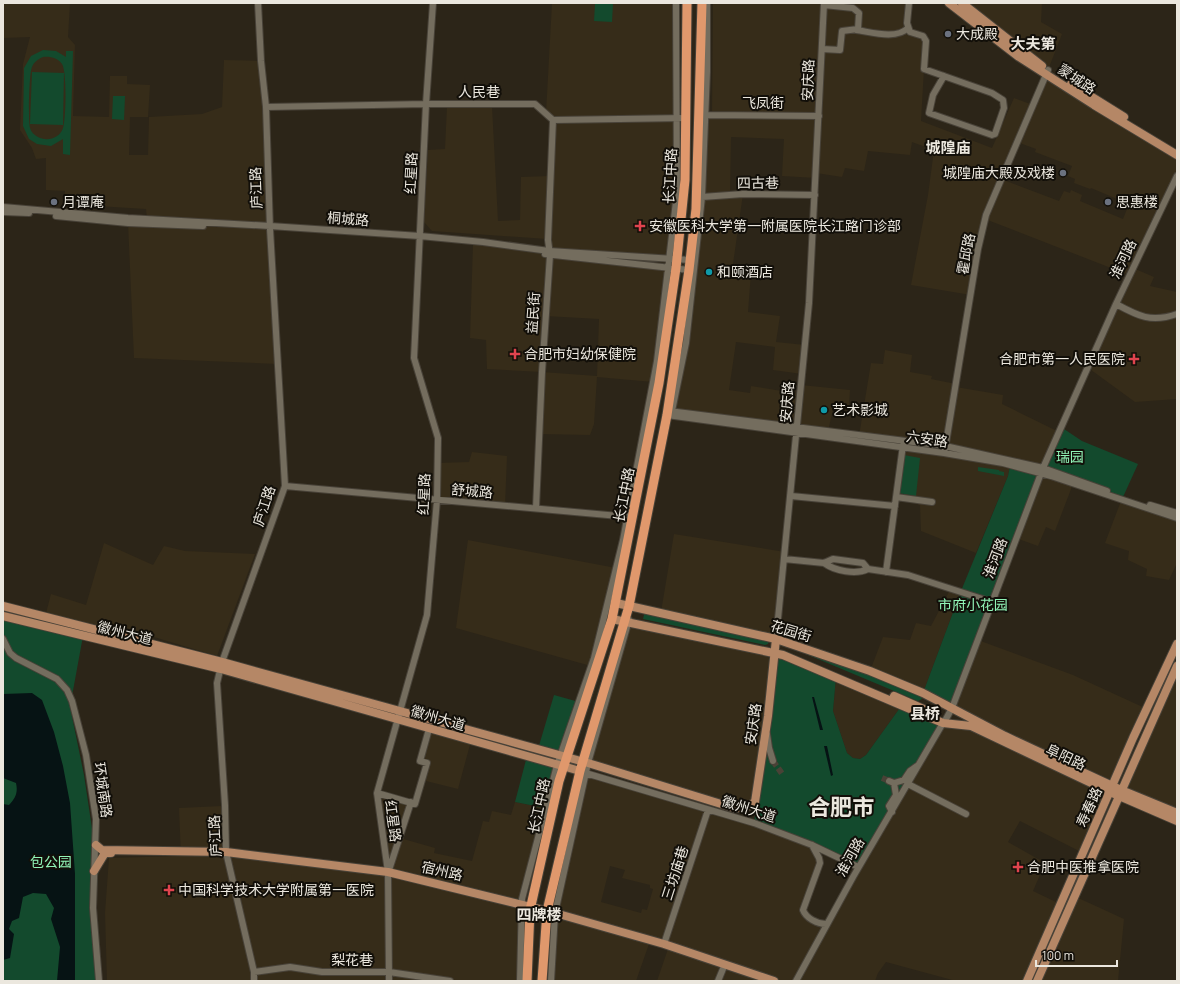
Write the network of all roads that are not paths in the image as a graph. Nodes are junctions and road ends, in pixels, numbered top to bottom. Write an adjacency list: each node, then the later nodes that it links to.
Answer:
1 (258, 3): 17 (street, 庐江路)
2 (433, 3): 16 (street, 红星路)
3 (676, 3): 20 (street)
4 (687, 3): 21 (highway, 长江中路)
5 (702, 3): 34 (highway, 长江中路)
6 (707, 3): 18 (street)
7 (909, 3): 11 (street)
8 (949, 3): 14 (main road, 蒙城路)
9 (962, 3): 14 (main road, 蒙城路)
10 (824, 4): 12 (street); 13 (street, 安庆路)
11 (908, 28): 12 (street); 15 (street)
12 (856, 30): 13 (street)
13 (822, 49): 19 (street, 安庆路)
14 (1047, 72): 23 (main road, 蒙城路); 24 (main road, 蒙城路); 40 (street, 霍邱路)
15 (944, 76): 15 (street)
16 (426, 104): 17 (street, 人民巷); 22 (street, 人民巷); 31 (street, 红星路)
17 (266, 107): 30 (street, 庐江路)
18 (706, 115): 19 (street, 飞凤街); 27 (street)
19 (819, 116): 26 (street, 安庆路)
20 (676, 118): 21 (street); 22 (street); 33 (street)
21 (686, 118): 33 (highway, 长江中路)
22 (553, 120): 32 (street, 益民街)
23 (1177, 150)
24 (1177, 155)
25 (1177, 176): 35 (street, 淮河路)
26 (815, 194): 27 (street, 四古巷); 38 (street, 安庆路)
27 (702, 197): 37 (street)
28 (3, 207): 30 (street, 桐城路)
29 (3, 212): 30 (street, 桐城路)
30 (270, 227): 31 (street, 桐城路); 42 (street, 庐江路)
31 (419, 238): 32 (street, 桐城路); 45 (street, 红星路)
32 (549, 253): 33 (street, 桐城路); 48 (street, 益民街)
33 (673, 264): 34 (street, 桐城路); 34 (street, 桐城路); 50 (highway, 长江中路)
34 (690, 265): 37 (highway, 长江中路)
35 (1116, 304): 36 (street); 41 (street, 淮河路)
36 (1177, 314)
37 (669, 413): 38 (street, 六安路); 59 (highway, 长江中路)
38 (797, 431): 39 (street, 六安路); 43 (street, 安庆路)
39 (903, 444): 40 (street, 六安路); 44 (street)
40 (945, 450): 41 (street, 六安路)
41 (1042, 471): 49 (street, 六安路); 51 (street, 六安路); 56 (street, 淮河路)
42 (285, 486): 45 (street, 舒城路); 67 (street, 庐江路)
43 (791, 496): 47 (street); 52 (street, 安庆路)
44 (896, 497): 46 (street); 47 (street)
45 (437, 500): 48 (street, 舒城路); 70 (street, 红星路)
46 (932, 502)
47 (895, 506): 55 (street)
48 (536, 508): 50 (street, 舒城路)
49 (1177, 513)
50 (630, 517): 57 (highway, 长江中路); 76 (street)
51 (1177, 518)
52 (784, 559): 53 (street); 64 (street, 安庆路)
53 (824, 563): 54 (street); 54 (street)
54 (868, 569): 55 (street)
55 (886, 572): 56 (street)
56 (992, 602): 69 (street, 淮河路)
57 (616, 603): 59 (main road, 花园街); 61 (highway, 长江中路)
58 (3, 606): 67 (main road, 徽州大道)
59 (631, 606): 62 (highway, 长江中路); 64 (main road, 花园街)
60 (3, 616): 67 (main road, 徽州大道)
61 (612, 619): 62 (main road, 花园街); 76 (highway, 长江中路)
62 (627, 622): 66 (main road, 花园街); 78 (highway, 长江中路)
63 (3, 639): 92 (street, 环城南路)
64 (776, 639): 66 (main road, 安庆路); 69 (main road, 花园街)
65 (1177, 644): 82 (main road, 寿春路)
66 (775, 653): 72 (main road, 花园街); 73 (main road, 安庆路)
67 (221, 666): 70 (main road, 徽州大道); 71 (main road, 徽州大道); 94 (street, 庐江路)
68 (1177, 666): 84 (main road, 寿春路)
69 (952, 708): 72 (street, 淮河路); 82 (main road, 阜阳路)
70 (400, 711): 71 (street, 红星路); 76 (main road, 徽州大道)
71 (398, 720): 74 (main road, 徽州大道); 83 (street, 红星路)
72 (945, 721): 75 (street, 淮河路); 82 (main road, 阜阳路)
73 (766, 725): 77 (street); 86 (main road, 安庆路)
74 (430, 729): 79 (main road, 徽州大道); 85 (street)
75 (926, 754): 81 (street, 淮河路); 88 (street)
76 (563, 756): 78 (main road, 徽州大道); 79 (highway, 长江中路)
77 (773, 760)
78 (585, 762): 80 (highway, 长江中路); 86 (main road, 徽州大道)
79 (560, 766): 80 (main road, 徽州大道); 98 (street); 99 (highway, 长江中路)
80 (583, 772): 87 (street, 徽州大道); 100 (highway, 长江中路)
81 (908, 784): 88 (street, 淮河路); 90 (street)
82 (1111, 789): 84 (main road, 阜阳路); 118 (main road, 寿春路)
83 (377, 793): 85 (street); 97 (street, 红星路)
84 (1120, 793): 89 (main road, 阜阳路); 91 (main road, 阜阳路); 119 (main road, 寿春路)
85 (411, 802): 97 (street)
86 (755, 802)
87 (708, 810): 93 (street, 徽州大道); 102 (street, 三坊庙巷)
88 (892, 812): 95 (street, 淮河路)
89 (1177, 813)
90 (966, 814)
91 (1177, 821)
92 (96, 844): 94 (main road, 宿州路); 96 (street, 环城南路)
93 (812, 845): 95 (street, 徽州大道); 101 (street)
94 (226, 854): 96 (main road, 宿州路); 97 (main road, 宿州路); 104 (street, 庐江路)
95 (858, 867): 101 (street, 淮河路)
96 (94, 871): 106 (street, 环城南路)
97 (388, 874): 98 (main road, 宿州路); 105 (street, 红星路)
98 (521, 905): 99 (main road, 宿州路); 110 (street)
99 (531, 908): 100 (main road, 宿州路); 111 (highway, 长江中路)
100 (551, 914): 102 (main road, 宿州路); 103 (main road, 宿州路); 112 (highway, 长江中路); 113 (street)
101 (826, 924): 117 (street, 淮河路)
102 (664, 944): 103 (main road, 宿州路)
103 (724, 967): 114 (street); 115 (main road, 宿州路); 116 (main road, 宿州路)
104 (254, 972): 105 (street, 梨花巷); 107 (street, 庐江路)
105 (389, 972): 108 (street, 红星路); 109 (street, 梨花巷)
106 (99, 981)
107 (254, 981)
108 (389, 981)
109 (450, 981)
110 (520, 981)
111 (527, 981)
112 (542, 981)
113 (551, 981)
114 (718, 981)
115 (760, 981)
116 (774, 981)
117 (796, 981)
118 (1027, 981)
119 (1037, 981)

